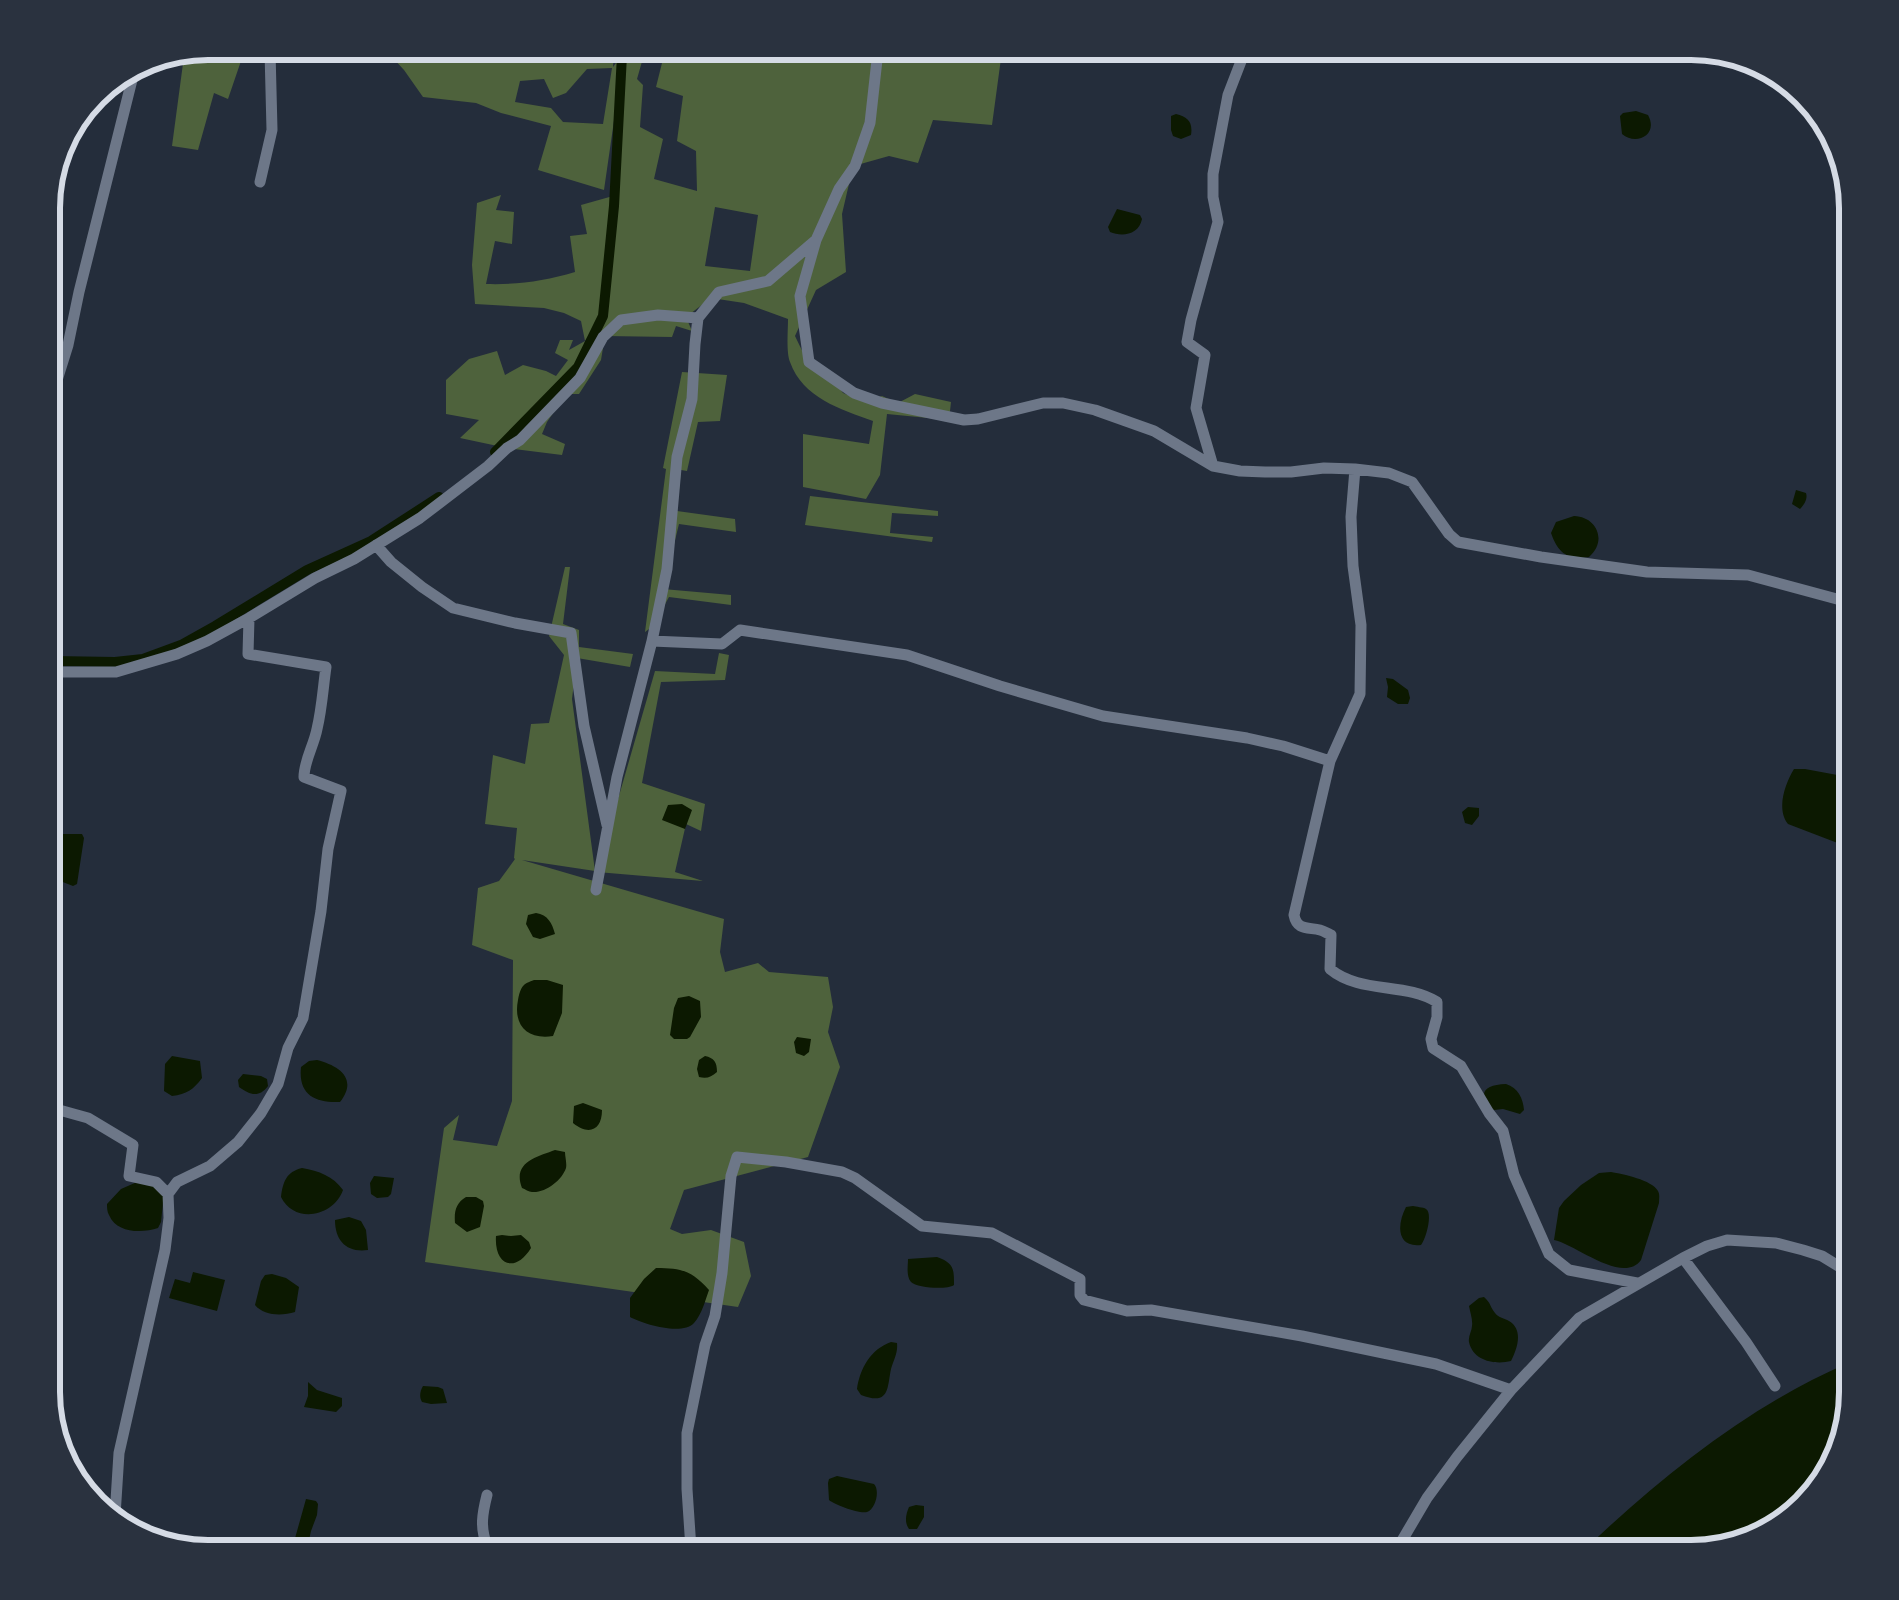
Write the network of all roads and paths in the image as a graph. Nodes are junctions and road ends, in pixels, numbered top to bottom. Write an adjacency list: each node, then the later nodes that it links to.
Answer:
1 (270, 60): 5 (street)
2 (877, 60): 6 (street)
3 (1242, 60): 9 (street)
4 (132, 82): 8 (street)
5 (260, 182)
6 (816, 240): 7 (street); 9 (street)
7 (698, 318): 11 (street); 14 (street)
8 (60, 371)
9 (1213, 466): 10 (street)
10 (1355, 469): 12 (street); 16 (street)
11 (376, 544): 13 (street); 17 (street)
12 (1839, 600)
13 (249, 618): 15 (street); 20 (street)
14 (652, 641): 16 (street); 17 (street)
15 (60, 673)
16 (1330, 761): 23 (street)
17 (608, 827): 18 (street)
18 (596, 890)
19 (60, 1110): 20 (street)
20 (168, 1194): 27 (street)
21 (1684, 1258): 22 (street); 23 (street); 24 (street)
22 (1839, 1266)
23 (1637, 1283): 25 (street)
24 (1775, 1386)
25 (1511, 1390): 29 (street); 30 (street)
26 (487, 1495): 28 (street)
27 (113, 1505)
28 (485, 1540)
29 (690, 1540)
30 (1402, 1540)

